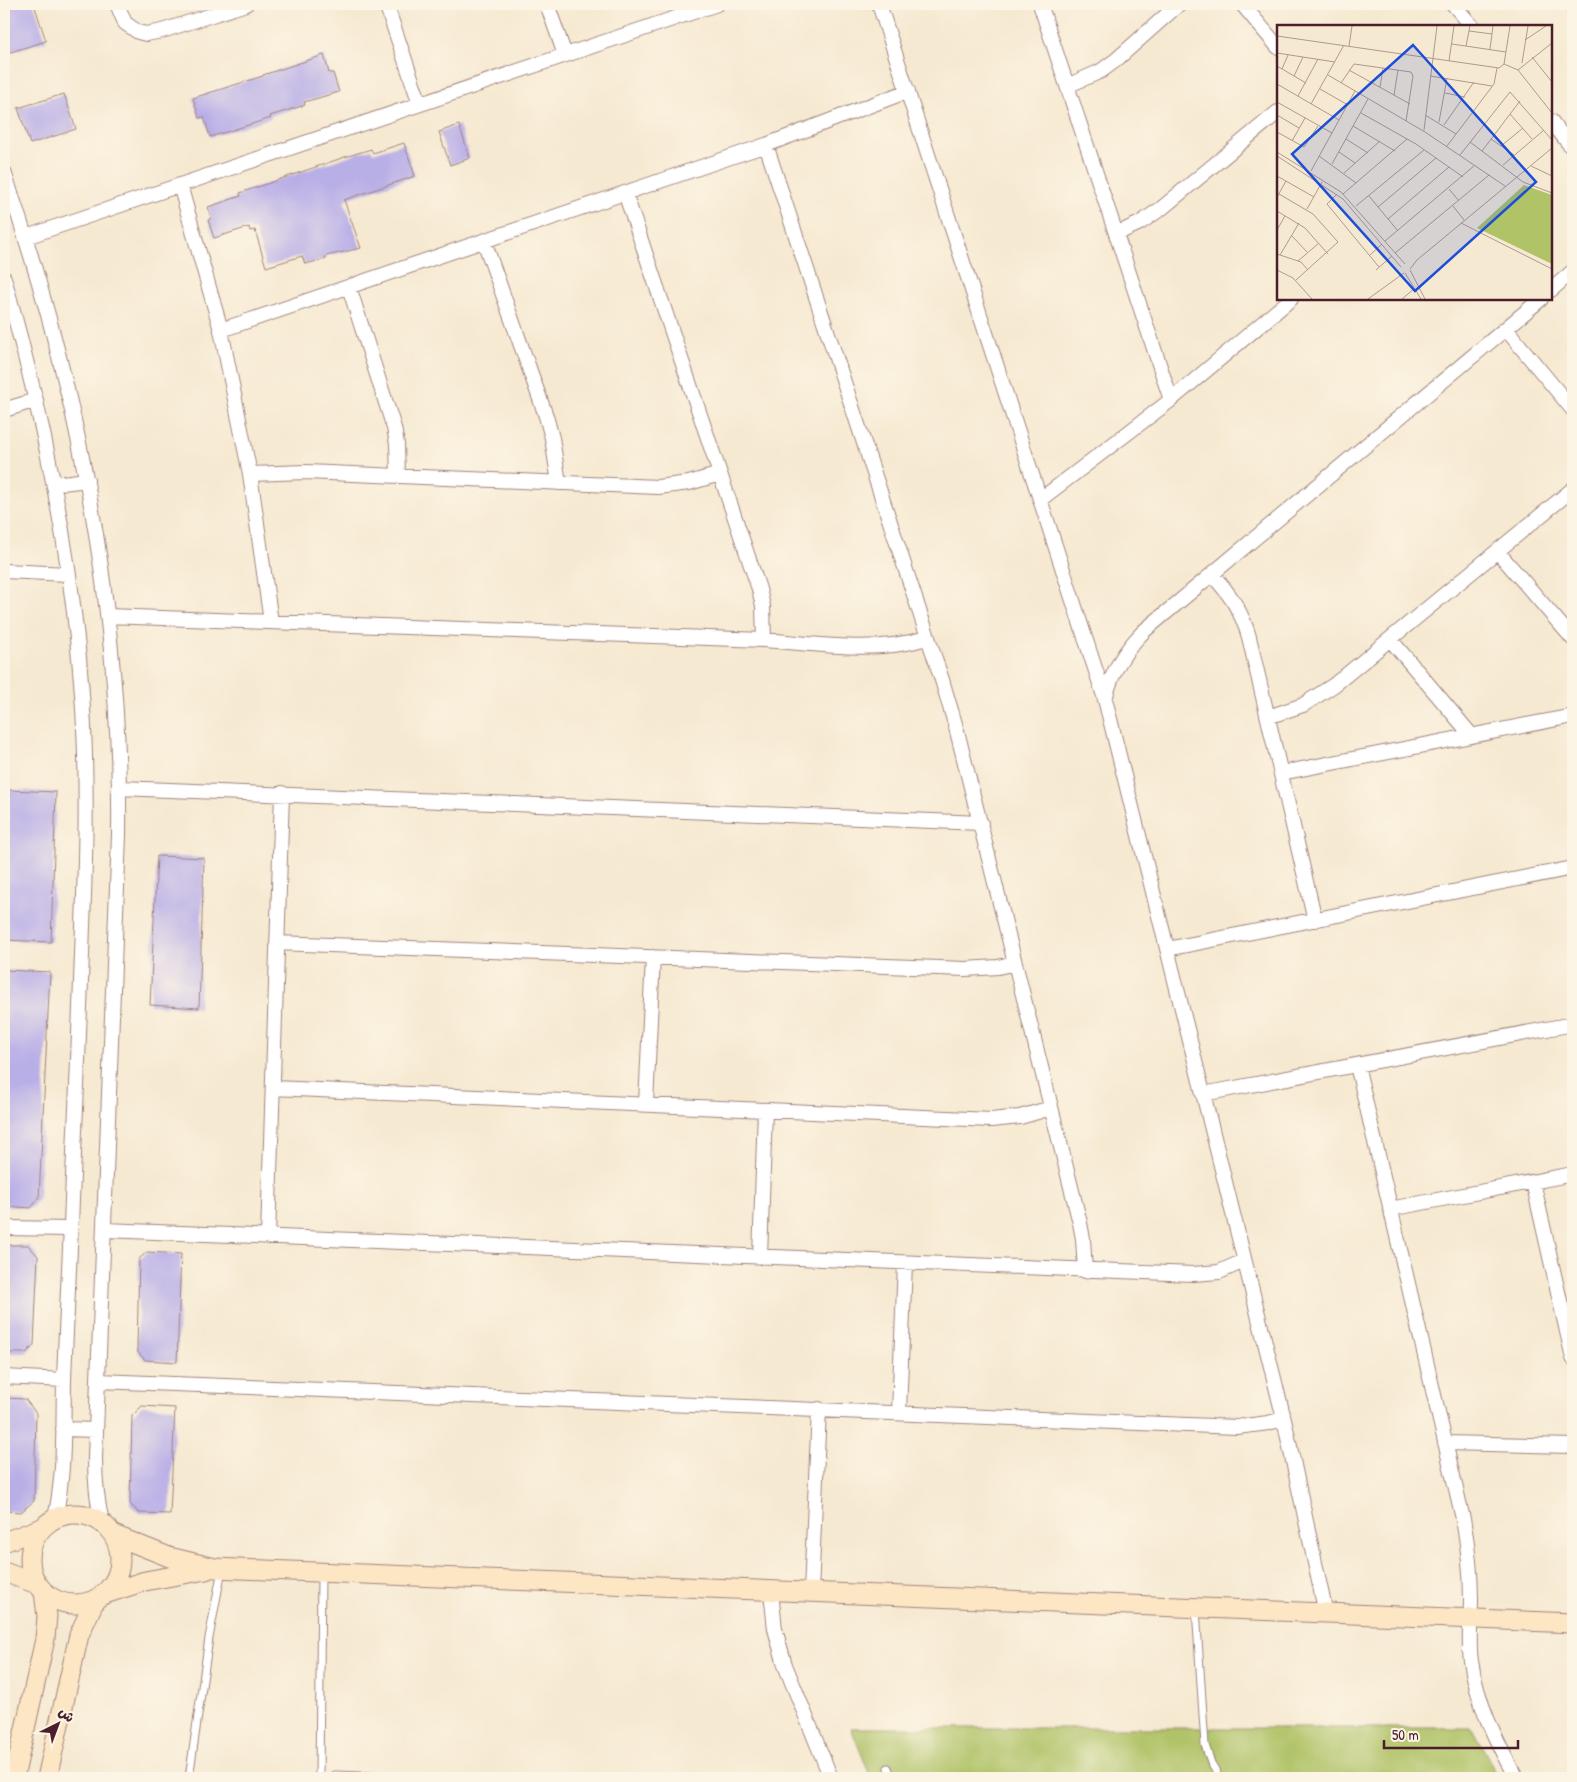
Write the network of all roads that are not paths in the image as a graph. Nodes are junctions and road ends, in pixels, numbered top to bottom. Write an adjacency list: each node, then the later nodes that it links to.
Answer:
1 (117, 4): 2 (street)
2 (246, 4)
3 (386, 4): 16 (street)
4 (548, 4): 13 (street)
5 (717, 4): 13 (street)
6 (879, 4): 15 (street)
7 (1040, 4): 14 (street)
8 (1179, 4): 14 (street)
9 (1242, 4): 12 (street)
10 (1454, 4): 11 (street)
11 (1471, 25)
12 (1277, 46)
13 (565, 55): 16 (street)
14 (1067, 86): 24 (street)
15 (908, 91): 19 (street); 46 (street)
16 (420, 104): 22 (street)
17 (1277, 113): 24 (street)
18 (1552, 122): 20 (street)
19 (766, 145): 23 (street); 53 (street)
20 (1573, 148)
21 (4, 172): 25 (street)
22 (180, 185): 25 (street); 34 (street)
23 (625, 193): 26 (street); 40 (street)
24 (1116, 234): 36 (street)
25 (26, 237): 42 (street)
26 (484, 241): 29 (street); 43 (street)
27 (1573, 271): 30 (street)
28 (4, 278): 35 (street)
29 (349, 287): 34 (street); 41 (street)
30 (1552, 289)
31 (1290, 300): 36 (street)
32 (1540, 300): 33 (street)
33 (1506, 329): 38 (street); 50 (street)
34 (221, 330): 39 (street)
35 (36, 400): 37 (street); 44 (street)
36 (1170, 400): 46 (street)
37 (4, 410)
38 (1573, 410)
39 (250, 474): 41 (street); 52 (street)
40 (720, 474): 43 (street); 56 (street)
41 (398, 476): 43 (street)
42 (87, 480): 44 (street); 51 (street)
43 (559, 482)
44 (54, 484): 49 (street)
45 (1573, 489): 47 (street)
46 (1041, 499): 57 (street)
47 (1497, 551): 54 (street); 55 (street)
48 (4, 571): 49 (street)
49 (68, 574): 82 (street)
50 (1212, 575): 57 (street); 59 (street)
51 (108, 616): 52 (street); 62 (street)
52 (271, 622): 56 (street)
53 (927, 638): 56 (street); 64 (street)
54 (1390, 639): 59 (street); 60 (street)
55 (1573, 639)
56 (764, 640)
57 (1105, 700): 68 (street)
58 (1573, 716): 60 (street)
59 (1268, 717): 61 (street)
60 (1472, 736): 61 (street)
61 (1281, 773): 66 (street)
62 (120, 788): 63 (street); 83 (street)
63 (282, 793): 64 (street); 67 (street)
64 (981, 823): 70 (street)
65 (1573, 868): 66 (street)
66 (1315, 920): 68 (street)
67 (277, 943): 69 (street); 73 (street)
68 (1167, 949): 74 (street)
69 (653, 957): 70 (street); 75 (street)
70 (1015, 963): 76 (street)
71 (1573, 1024): 72 (street)
72 (1357, 1065): 74 (street); 80 (street)
73 (273, 1088): 75 (street); 84 (street)
74 (1203, 1094): 86 (street)
75 (646, 1104): 77 (street)
76 (1052, 1108): 77 (street); 88 (street)
77 (765, 1110): 85 (street)
78 (1573, 1174): 79 (street)
79 (1533, 1182): 80 (street); 89 (street)
80 (1390, 1209): 99 (street)
81 (4, 1228): 82 (street)
82 (71, 1229): 92 (street)
83 (105, 1230): 84 (street); 93 (street)
84 (268, 1237): 85 (street)
85 (760, 1256): 87 (street)
86 (1244, 1261): 88 (street); 96 (street)
87 (905, 1263): 88 (street); 95 (street)
88 (1085, 1270)
89 (1566, 1298): 90 (street)
90 (1573, 1358)
91 (4, 1378): 92 (street)
92 (64, 1380): 97 (street)
93 (98, 1381): 94 (street); 98 (street)
94 (819, 1409): 95 (street); 109 (street)
95 (899, 1412): 96 (street)
96 (1284, 1419): 112 (street)
97 (63, 1429): 98 (street); 101 (street)
98 (96, 1430): 102 (street)
99 (1445, 1443): 100 (street); 113 (street)
100 (1573, 1446)
101 (49, 1523): 102 (street); 103 (street); 107 (street)
102 (108, 1529): 104 (street); 110 (street)
103 (4, 1542)
104 (218, 1569): 106 (street); 110 (street); 119 (lane)
105 (4, 1572): 107 (street)
106 (321, 1574): 108 (street); 120 (lane)
107 (41, 1588): 110 (street); 116 (street)
108 (771, 1592): 109 (street); 122 (street)
109 (811, 1593): 111 (street)
110 (100, 1597): 118 (street)
111 (1196, 1609): 112 (street); 124 (lane)
112 (1326, 1614): 113 (street)
113 (1471, 1619): 114 (street); 125 (street)
114 (1573, 1623)
115 (888, 1768): 123 (lane)
116 (12, 1770)
117 (335, 1775): 121 (lane)
118 (46, 1778)
119 (189, 1778)
120 (319, 1778)
121 (421, 1778)
122 (831, 1778)
123 (892, 1778)
124 (1220, 1778)
125 (1516, 1778)

